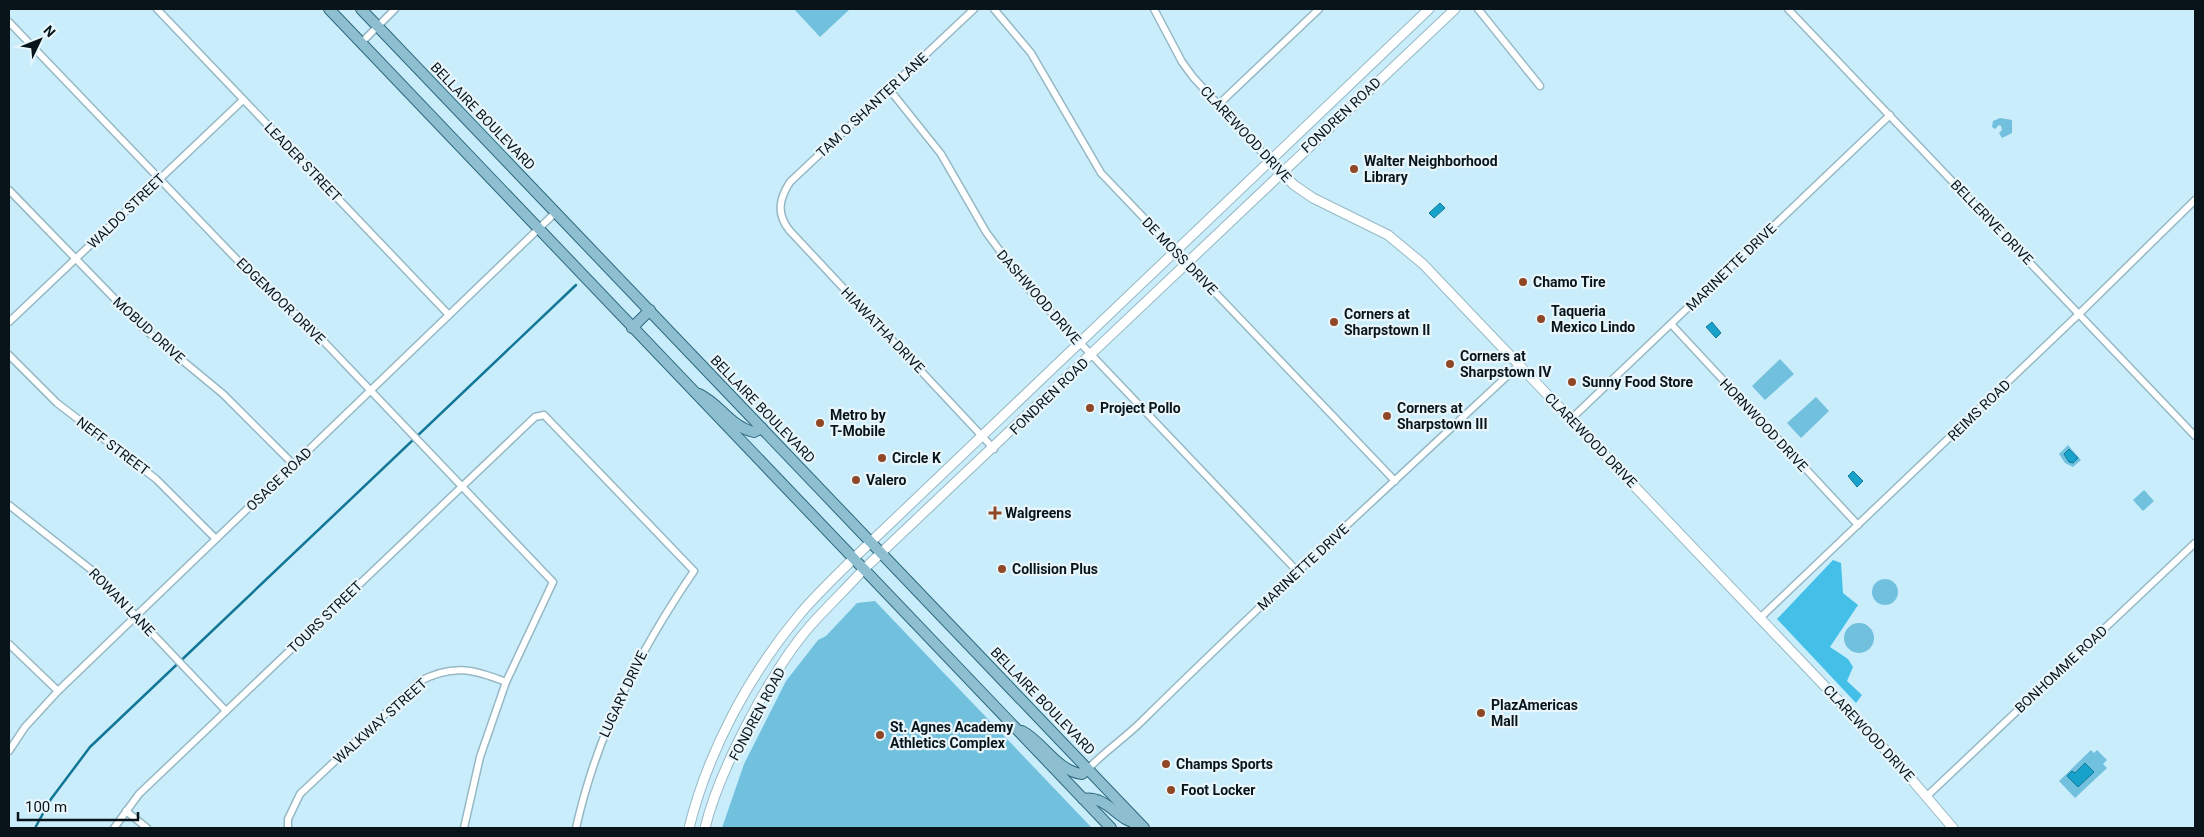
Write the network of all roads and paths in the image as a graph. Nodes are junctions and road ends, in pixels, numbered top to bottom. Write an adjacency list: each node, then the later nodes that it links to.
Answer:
1 (157, 9): 19 (street, LEADER STREET)
2 (329, 9): 16 (main road)
3 (361, 9): 15 (main road, BELLAIRE BOULEVARD)
4 (395, 9): 15 (street)
5 (974, 9): 18 (street, TAM O SHANTER LANE)
6 (994, 9): 30 (street, DE MOSS DRIVE)
7 (1154, 9): 20 (street, CLAREWOOD DRIVE)
8 (1319, 9): 13 (street)
9 (1429, 9): 22 (main road, FONDREN ROAD)
10 (1455, 9): 23 (main road, FONDREN ROAD)
11 (1478, 9): 17 (street)
12 (1788, 9): 21 (street, BELLERIVE DRIVE)
13 (1311, 11): 20 (street)
14 (9, 22): 24 (street, EDGEMOOR DRIVE)
15 (378, 26): 16 (street); 28 (main road, BELLAIRE BOULEVARD)
16 (361, 43): 29 (main road)
17 (1540, 86)
18 (889, 89): 27 (street, TAM O SHANTER LANE); 39 (street, DASHWOOD DRIVE)
19 (243, 100): 24 (street, WALDO STREET); 35 (street, LEADER STREET)
20 (1218, 105): 22 (street, CLAREWOOD DRIVE)
21 (1890, 115): 34 (street, BELLERIVE DRIVE); 37 (street, MARINETTE DRIVE)
22 (1269, 160): 23 (main road, CLAREWOOD DRIVE); 30 (main road, FONDREN ROAD)
23 (1280, 173): 32 (main road, FONDREN ROAD); 42 (main road, CLAREWOOD DRIVE)
24 (159, 180): 31 (street, WALDO STREET); 44 (street, EDGEMOOR DRIVE)
25 (9, 190): 31 (street, MOBUD DRIVE)
26 (2195, 200): 34 (street, REIMS ROAD)
27 (780, 207): 47 (street, HIAWATHA DRIVE)
28 (556, 212): 29 (street, OSAGE ROAD); 33 (main road, BELLAIRE BOULEVARD)
29 (538, 229): 35 (street, OSAGE ROAD); 38 (main road)
30 (1175, 252): 32 (street, DE MOSS DRIVE); 39 (main road, FONDREN ROAD)
31 (75, 259): 36 (street, WALDO STREET); 50 (street, MOBUD DRIVE)
32 (1186, 263): 41 (main road, FONDREN ROAD); 51 (street, DE MOSS DRIVE)
33 (650, 310): 38 (main road); 46 (main road, BELLAIRE BOULEVARD)
34 (2080, 314): 48 (street, BELLERIVE DRIVE); 54 (street, REIMS ROAD)
35 (449, 315): 44 (street, OSAGE ROAD)
36 (9, 322)
37 (1671, 324): 45 (street, MARINETTE DRIVE); 54 (street, HORNWOOD DRIVE)
38 (632, 328): 43 (main road)
39 (1080, 344): 41 (street, DASHWOOD DRIVE); 47 (main road, FONDREN ROAD)
40 (9, 355): 55 (street, NEFF STREET)
41 (1091, 355): 49 (main road, FONDREN ROAD); 62 (street, DASHWOOD DRIVE)
42 (1519, 365): 45 (main road, CLAREWOOD DRIVE); 51 (street, MARINETTE DRIVE)
43 (692, 390): 46 (main road); 59 (main road)
44 (371, 391): 50 (street, OSAGE ROAD); 52 (street, EDGEMOOR DRIVE)
45 (1571, 419): 64 (main road, CLAREWOOD DRIVE)
46 (762, 428): 56 (main road, BELLAIRE BOULEVARD)
47 (984, 436): 49 (street, HIAWATHA DRIVE); 56 (main road, FONDREN ROAD)
48 (2195, 436)
49 (994, 448): 58 (main road, FONDREN ROAD)
50 (294, 465): 55 (street, OSAGE ROAD)
51 (1395, 481): 62 (street, MARINETTE DRIVE)
52 (461, 486): 61 (street, TOURS STREET); 68 (street, EDGEMOOR DRIVE); 70 (street, TOURS STREET)
53 (9, 505): 63 (street, ROWAN LANE)
54 (1858, 525): 64 (street, REIMS ROAD)
55 (216, 540): 63 (street, OSAGE ROAD)
56 (872, 542): 58 (main road, BELLAIRE BOULEVARD); 59 (main road, FONDREN ROAD)
57 (2195, 543): 74 (street, BONHOMME ROAD)
58 (882, 553): 60 (main road, FONDREN ROAD); 73 (main road, BELLAIRE BOULEVARD)
59 (853, 559): 60 (main road); 66 (main road, FONDREN ROAD)
60 (863, 570): 67 (main road, FONDREN ROAD); 71 (main road)
61 (694, 571): 82 (street, LUGARY DRIVE)
62 (1298, 572): 73 (street, MARINETTE DRIVE)
63 (137, 616): 69 (street, OSAGE ROAD); 70 (street, ROWAN LANE)
64 (1760, 618): 74 (main road, CLAREWOOD DRIVE)
65 (9, 644): 69 (street)
66 (758, 670): 67 (main road); 83 (main road, FONDREN ROAD)
67 (772, 680): 84 (main road, FONDREN ROAD)
68 (506, 682): 80 (street, WALKWAY STREET); 81 (street)
69 (58, 691): 72 (street, OSAGE ROAD)
70 (226, 711): 76 (street, TOURS STREET)
71 (1014, 727): 73 (main road); 75 (main road)
72 (9, 751)
73 (1088, 769): 77 (main road, BELLAIRE BOULEVARD)
74 (1927, 796): 86 (main road, CLAREWOOD DRIVE)
75 (1083, 799): 77 (main road); 85 (main road)
76 (126, 811): 78 (street, TOURS STREET); 79 (street)
77 (1142, 826)
78 (114, 828)
79 (147, 828)
80 (288, 828)
81 (464, 828)
82 (576, 828)
83 (689, 828)
84 (705, 828)
85 (1111, 828)
86 (1953, 828)

